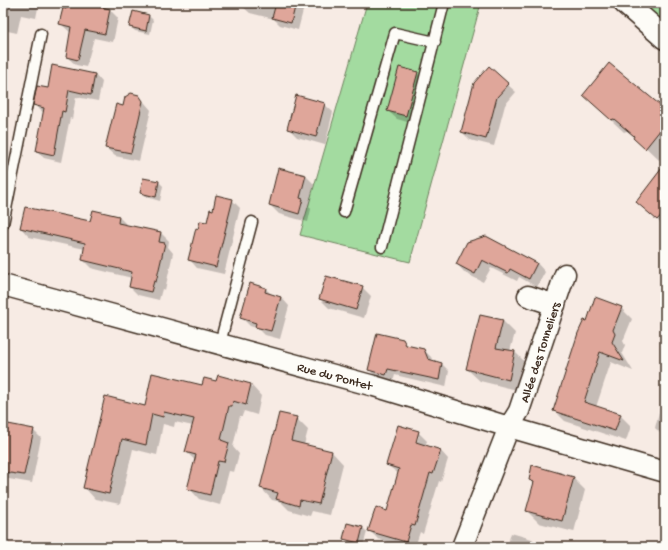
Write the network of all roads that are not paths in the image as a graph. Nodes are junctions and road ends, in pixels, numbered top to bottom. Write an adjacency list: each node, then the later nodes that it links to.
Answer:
1 (444, 3): 5 (lane)
2 (625, 3): 4 (main road)
3 (41, 34): 8 (lane)
4 (665, 38)
5 (434, 42): 6 (lane); 9 (lane)
6 (344, 212)
7 (252, 222): 14 (lane)
8 (3, 224)
9 (382, 247)
10 (565, 274): 13 (street, Allée des Tonneliers)
11 (3, 285): 14 (street, Rue du Pontet)
12 (528, 296): 13 (street)
13 (555, 305): 15 (street, Allée des Tonneliers)
14 (220, 343): 15 (street, Rue du Pontet)
15 (509, 427): 16 (street, Rue du Pontet); 17 (street, Allée des Tonneliers)
16 (665, 472)
17 (462, 547)

